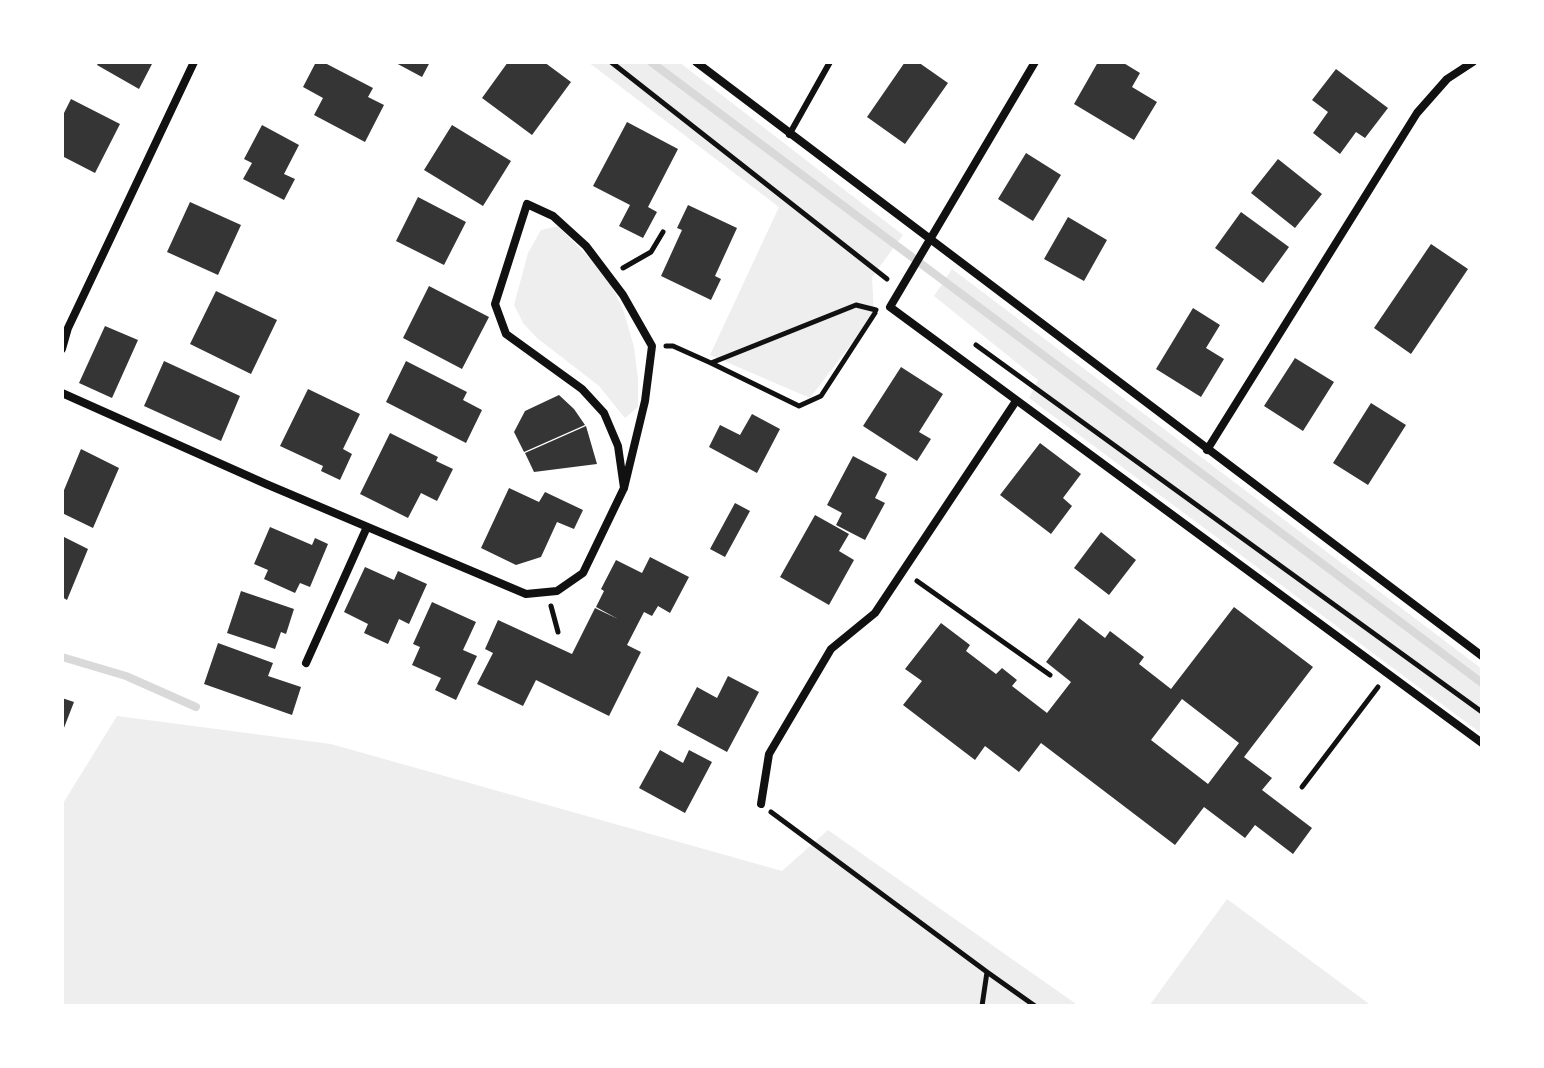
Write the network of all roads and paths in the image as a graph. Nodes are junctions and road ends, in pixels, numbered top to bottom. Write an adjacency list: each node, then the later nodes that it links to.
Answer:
1 (194, 62): 16 (street)
2 (611, 62): 11 (path)
3 (696, 62): 7 (street)
4 (830, 62): 7 (lane)
5 (1035, 62): 9 (street)
6 (1473, 62): 20 (street)
7 (789, 135): 9 (street)
8 (663, 232): 10 (path)
9 (930, 240): 11 (street); 20 (street)
10 (610, 276): 15 (street); 21 (street)
11 (900, 289): 12 (street)
12 (890, 307): 13 (path); 19 (street)
13 (877, 310): 17 (path); 17 (path)
14 (973, 343): 28 (path)
15 (652, 346): 17 (path); 21 (street)
16 (62, 349)
17 (711, 363)
18 (62, 393): 22 (street)
19 (1016, 401): 23 (street); 29 (street)
20 (1207, 450): 24 (street)
21 (624, 488): 22 (street)
22 (367, 527): 25 (street)
23 (903, 571): 26 (path); 31 (street)
24 (1482, 656)
25 (306, 663)
26 (1050, 675)
27 (1380, 684): 30 (path)
28 (1482, 712)
29 (1482, 743)
30 (1302, 787)
31 (761, 804): 32 (path)
32 (987, 972): 33 (path); 34 (path)
33 (982, 1006)
34 (1035, 1006)

